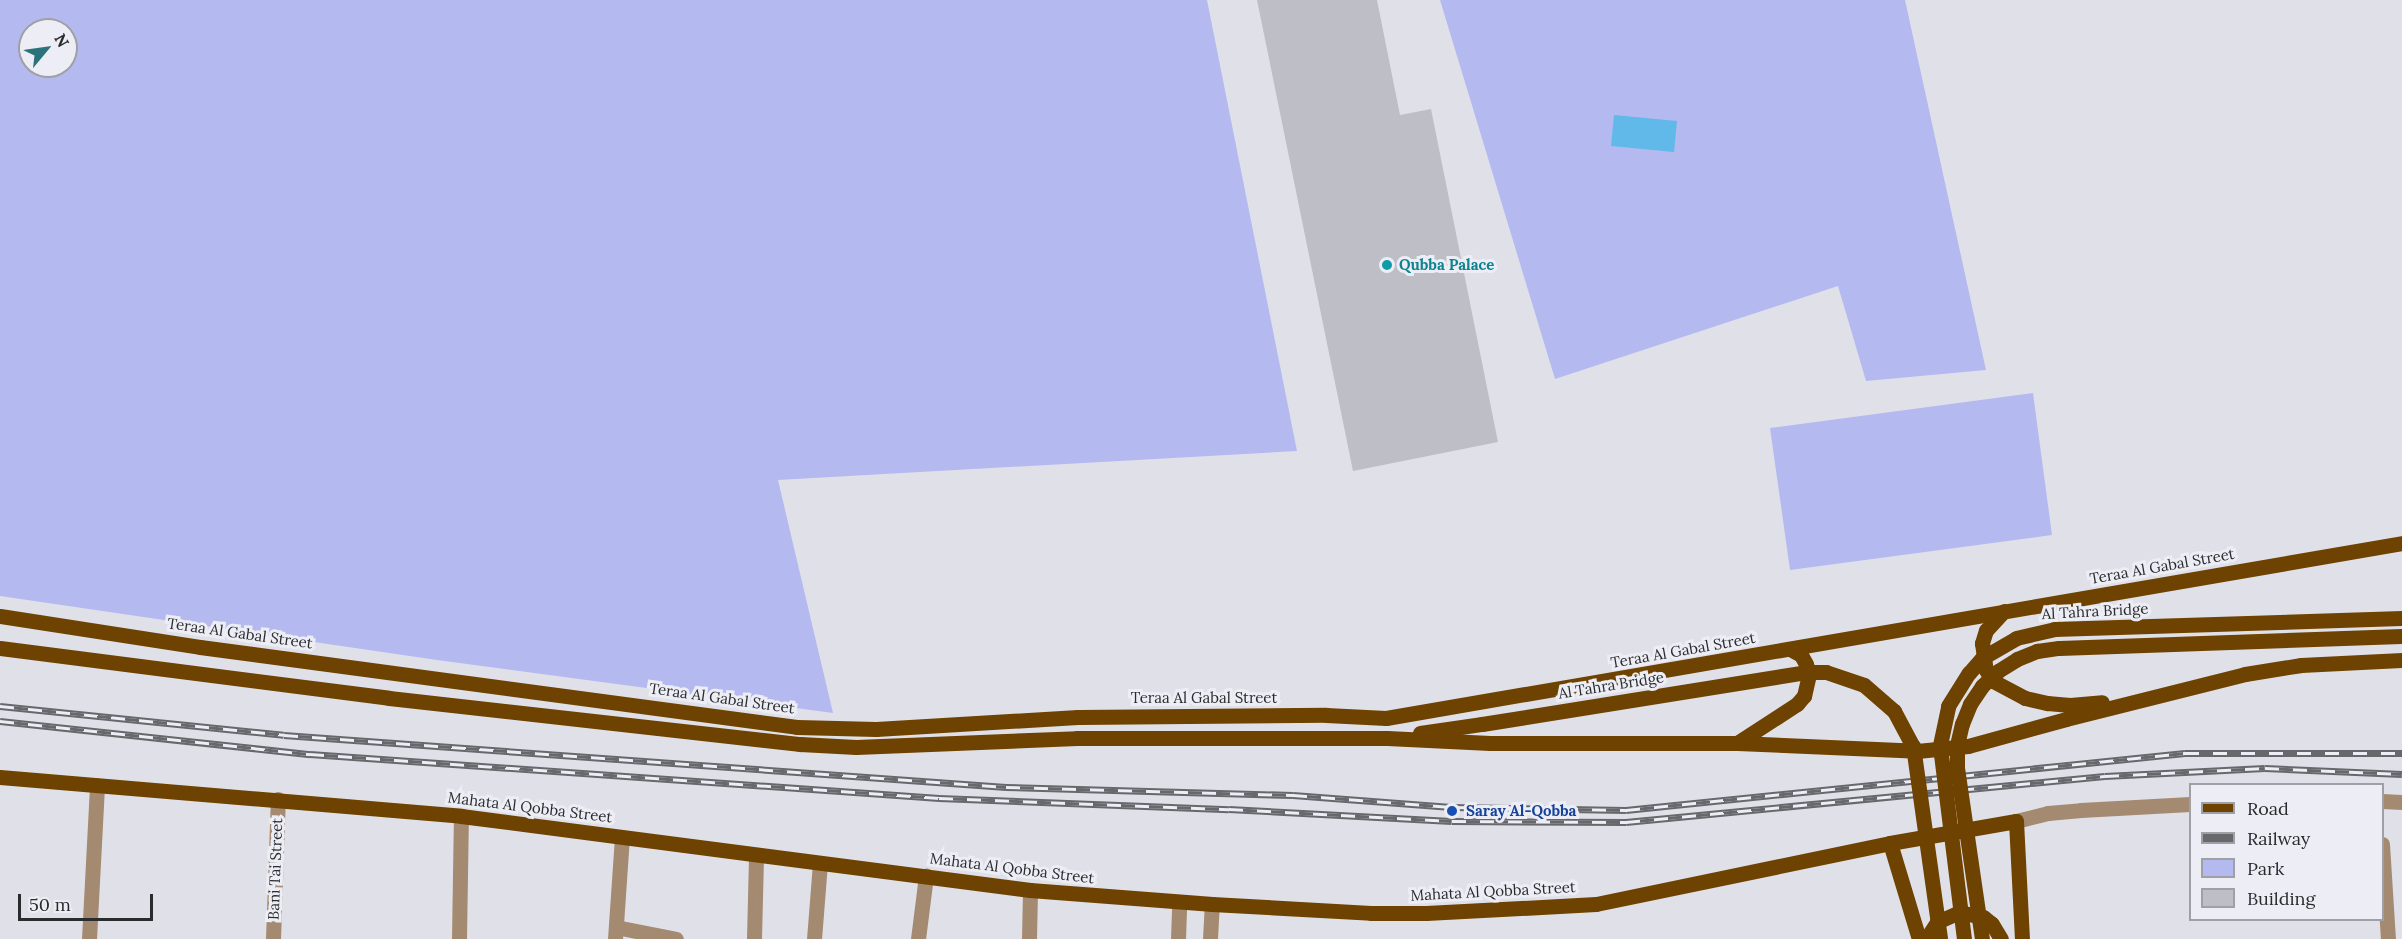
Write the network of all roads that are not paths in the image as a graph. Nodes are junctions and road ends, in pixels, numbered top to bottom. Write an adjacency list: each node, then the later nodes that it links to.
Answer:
1 (2402, 543): 2 (main road, Teraa Al Gabal Street)
2 (2004, 611): 7 (main road, Teraa Al Gabal Street); 9 (main road)
3 (0, 616): 7 (main road, Teraa Al Gabal Street)
4 (2402, 618): 43 (main road, Al Tahra Bridge, bridge)
5 (2402, 636): 44 (main road, bridge)
6 (0, 648): 10 (main road)
7 (1792, 650): 11 (main road)
8 (2402, 660): 9 (main road)
9 (2149, 697): 11 (main road)
10 (1387, 738): 11 (main road); 42 (main road, Al Tahra Bridge, bridge)
11 (1737, 743)
12 (0, 777): 13 (main road, Mahata Al Qobba Street)
13 (98, 785): 14 (main road, Mahata Al Qobba Street); 30 (street)
14 (278, 799): 18 (main road, Mahata Al Qobba Street); 31 (street, Bani Tai Street)
15 (2384, 801): 16 (street)
16 (2402, 802)
17 (2189, 804): 19 (street)
18 (462, 816): 20 (main road, Mahata Al Qobba Street); 32 (street)
19 (2016, 821): 21 (main road, Mahata Al Qobba Street); 46 (main road)
20 (622, 837): 22 (main road, Mahata Al Qobba Street); 29 (street)
21 (1890, 843): 28 (main road, Mahata Al Qobba Street); 40 (main road)
22 (756, 855): 23 (main road, Mahata Al Qobba Street); 34 (street)
23 (820, 863): 24 (main road, Mahata Al Qobba Street); 35 (street)
24 (926, 876): 26 (main road, Mahata Al Qobba Street); 36 (street)
25 (2384, 876): 47 (street)
26 (1030, 890): 27 (main road, Mahata Al Qobba Street); 37 (street)
27 (1179, 902): 28 (main road, Mahata Al Qobba Street); 38 (street)
28 (1212, 904): 39 (street)
29 (616, 933): 33 (street)
30 (89, 939)
31 (273, 939)
32 (459, 939)
33 (676, 939)
34 (754, 939)
35 (814, 939)
36 (918, 939)
37 (1029, 939)
38 (1178, 939)
39 (1210, 939)
40 (1919, 939)
41 (1926, 939): 45 (main road)
42 (1940, 939)
43 (1964, 939)
44 (1982, 939)
45 (2001, 939)
46 (2022, 939)
47 (2388, 939)

